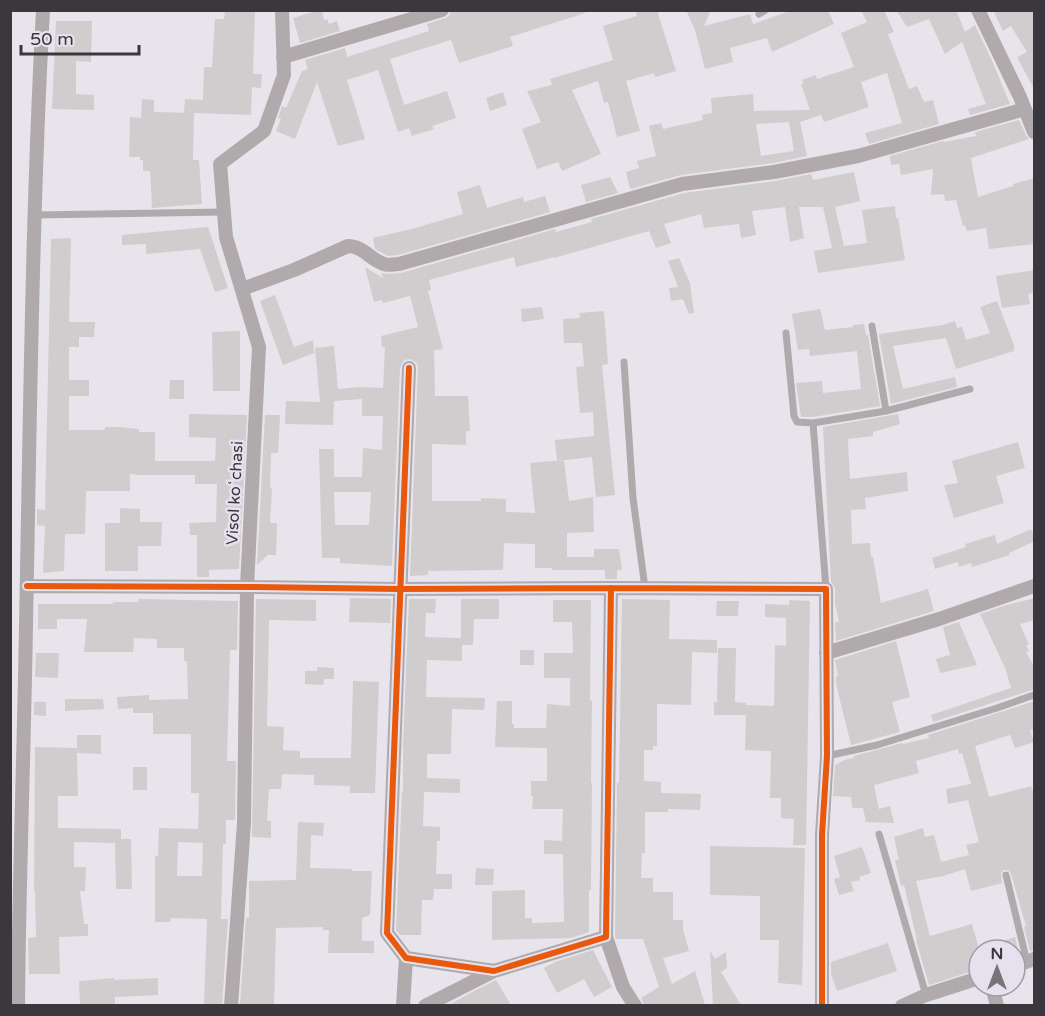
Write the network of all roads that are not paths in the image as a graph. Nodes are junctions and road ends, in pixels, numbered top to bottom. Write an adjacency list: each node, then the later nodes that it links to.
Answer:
1 (43, 10): 9 (street)
2 (282, 10): 5 (street, Visol koʻchasi)
3 (442, 10): 5 (street)
4 (978, 10): 6 (street)
5 (283, 57): 8 (street, Visol koʻchasi)
6 (1025, 109): 7 (street); 10 (street)
7 (1035, 132)
8 (224, 212): 9 (lane); 10 (street, Visol koʻchasi)
9 (35, 215): 18 (street)
10 (242, 289): 19 (street, Visol koʻchasi)
11 (872, 326): 16 (lane)
12 (786, 333): 17 (lane)
13 (624, 362): 22 (lane)
14 (409, 368): 23 (street)
15 (970, 389): 16 (lane)
16 (886, 411): 17 (lane)
17 (813, 423): 24 (lane)
18 (27, 586): 19 (street); 36 (street)
19 (247, 586): 23 (street); 37 (street, Visol koʻchasi)
20 (1035, 586): 25 (street)
21 (611, 588): 22 (street); 23 (street); 30 (street)
22 (645, 588): 24 (street)
23 (399, 589): 32 (street)
24 (826, 589): 25 (street)
25 (826, 653): 27 (street)
26 (1035, 695): 27 (lane)
27 (827, 756): 41 (street)
28 (879, 834): 35 (lane)
29 (1006, 875): 31 (lane)
30 (606, 937): 33 (street); 40 (street)
31 (1020, 938)
32 (406, 958): 33 (street); 38 (street)
33 (494, 971): 39 (street)
34 (967, 982): 35 (street)
35 (926, 995): 42 (street)
36 (18, 1005)
37 (231, 1005)
38 (403, 1005)
39 (425, 1005)
40 (635, 1005)
41 (822, 1005)
42 (902, 1005)

